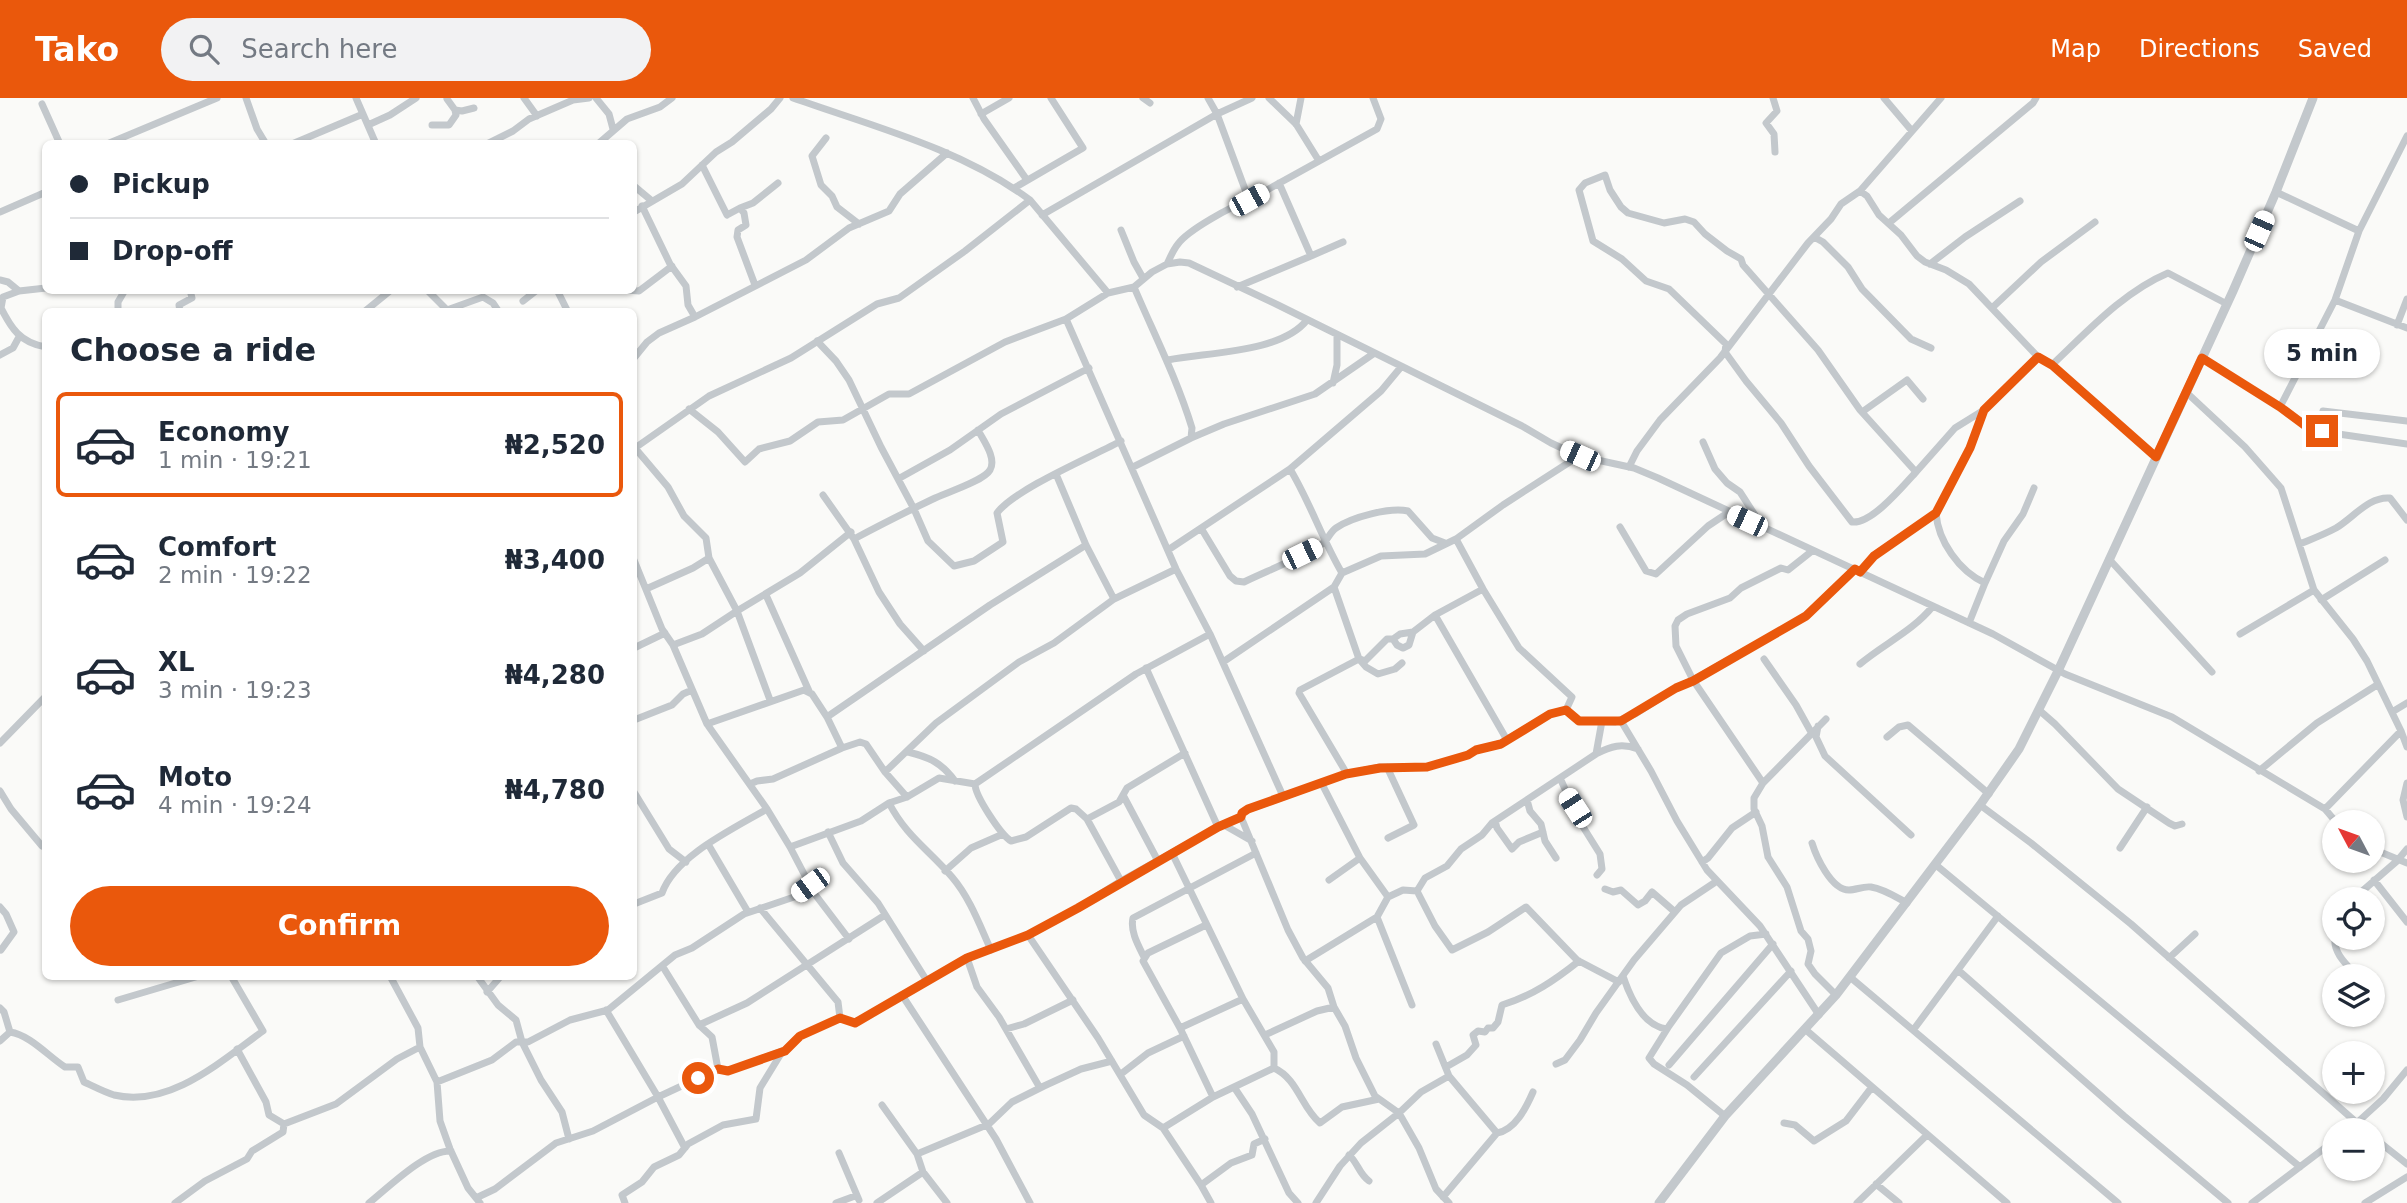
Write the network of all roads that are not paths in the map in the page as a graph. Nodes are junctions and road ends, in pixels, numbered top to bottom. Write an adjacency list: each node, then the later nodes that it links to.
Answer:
1 (217, 98): 41 (street)
2 (246, 98): 42 (street)
3 (356, 98): 29 (street)
4 (416, 98): 34 (street)
5 (446, 98): 28 (street)
6 (524, 98): 32 (street)
7 (589, 98): 32 (street)
8 (596, 98): 36 (street)
9 (672, 98): 36 (street)
10 (779, 98): 50 (street)
11 (793, 98): 25 (street)
12 (973, 98): 30 (street)
13 (1009, 98): 30 (street)
14 (1051, 98): 51 (street)
15 (1208, 98): 31 (street)
16 (1252, 98): 31 (street)
17 (1269, 98): 33 (street)
18 (1301, 98): 33 (street)
19 (1373, 98): 49 (street)
20 (1773, 98): 47 (street)
21 (1884, 98): 37 (street)
22 (1941, 98): 37 (street)
23 (2036, 98): 69 (street)
24 (2313, 98): 57 (street)
25 (804, 100): 48 (street)
26 (42, 104): 40 (street)
27 (474, 108): 28 (street)
28 (455, 110): 35 (street)
29 (363, 114): 34 (street); 43 (street)
30 (981, 114): 51 (street)
31 (1217, 114): 60 (street); 67 (street)
32 (537, 116): 45 (street)
33 (1296, 124): 49 (street)
34 (368, 125): 44 (street)
35 (432, 125)
36 (613, 129): 46 (street)
37 (1912, 131): 56 (street)
38 (2407, 136): 72 (street)
39 (826, 138): 70 (street)
40 (58, 140)
41 (117, 140)
42 (264, 140)
43 (301, 140)
44 (374, 140)
45 (494, 140)
46 (604, 140)
47 (1775, 152)
48 (947, 153): 55 (street); 70 (street)
49 (1319, 162): 53 (street)
50 (702, 165): 61 (street); 64 (street)
51 (1027, 180): 55 (street)
52 (778, 183): 64 (street)
53 (1279, 183): 60 (street); 75 (street)
54 (637, 188): 61 (street)
55 (1014, 188): 59 (street)
56 (1860, 191): 69 (street); 73 (street)
57 (2276, 192): 72 (street); 97 (street)
58 (42, 194): 66 (street)
59 (1030, 200): 67 (street); 112 (street)
60 (1249, 200): 76 (street)
61 (652, 201): 63 (street)
62 (2020, 201): 77 (street)
63 (642, 206): 65 (street); 78 (street)
64 (740, 208): 81 (street)
65 (637, 210)
66 (0, 212)
67 (1042, 215): 87 (street)
68 (2095, 222): 98 (street)
69 (1889, 223): 77 (street)
70 (859, 224): 81 (street)
71 (1121, 230): 79 (street)
72 (2359, 231): 96 (street)
73 (1814, 237): 93 (street); 114 (street)
74 (1343, 242): 75 (street)
75 (1311, 256): 83 (street)
76 (1167, 264): 79 (street); 83 (street)
77 (1930, 264): 98 (street)
78 (672, 266): 85 (street); 105 (street)
79 (1143, 278): 82 (street)
80 (0, 280): 86 (street)
81 (755, 285): 105 (street)
82 (1135, 287): 87 (street); 121 (street)
83 (1237, 287): 107 (street)
84 (42, 288): 86 (street)
85 (637, 290)
86 (19, 291): 99 (street)
87 (1108, 293): 106 (street)
88 (191, 294): 100 (street)
89 (386, 294): 101 (street)
90 (431, 294): 102 (street)
91 (484, 294): 103 (street); 104 (street)
92 (531, 294): 95 (street)
93 (1768, 295): 115 (street); 115 (street); 133 (street)
94 (2407, 299): 108 (street)
95 (523, 300)
96 (2335, 300): 108 (street); 129 (street)
97 (2227, 304): 120 (street); 122 (street)
98 (1993, 307): 119 (street)
99 (0, 308): 111 (street)
100 (179, 308)
101 (368, 308)
102 (444, 308)
103 (454, 308)
104 (496, 308)
105 (695, 317): 118 (street)
106 (1066, 318): 124 (street); 128 (street)
107 (1307, 320): 110 (street); 121 (street)
108 (2397, 324): 109 (street)
109 (2407, 328)
110 (1338, 335): 116 (street); 125 (street)
111 (19, 337): 113 (street); 117 (street)
112 (817, 341): 128 (street); 130 (street)
113 (42, 347)
114 (1931, 348)
115 (1725, 352): 145 (street); 147 (street)
116 (1373, 354): 123 (street); 125 (street)
117 (0, 355)
118 (637, 355)
119 (2038, 357): 122 (street); 131 (street)
120 (2202, 358): 126 (street); 129 (street)
121 (1168, 360): 136 (street)
122 (2052, 365): 143 (street)
123 (1401, 367): 142 (street); 146 (street)
124 (1089, 368): 135 (street); 137 (street)
125 (1333, 383): 136 (street)
126 (2186, 391): 143 (street); 163 (street)
127 (1923, 399): 133 (street)
128 (862, 407): 130 (street); 149 (street)
129 (2280, 407): 139 (street)
130 (689, 409): 140 (street)
131 (1984, 410): 147 (street); 154 (street)
132 (2323, 411): 134 (street)
133 (1862, 412): 147 (street)
134 (2407, 421)
135 (978, 430): 149 (street); 152 (street)
136 (1191, 438): 144 (street)
137 (1121, 441): 144 (street); 148 (street)
138 (1703, 442): 158 (street)
139 (2407, 444)
140 (637, 446)
141 (637, 452): 167 (street)
142 (1580, 456): 145 (street); 160 (street)
143 (2156, 457): 168 (street)
144 (1133, 467): 165 (street)
145 (1629, 467): 153 (street)
146 (1290, 469): 157 (street); 161 (street)
147 (1916, 472)
148 (1056, 474): 152 (street); 164 (street)
149 (898, 479): 152 (street)
150 (2034, 488): 174 (street)
151 (823, 495): 159 (street)
152 (914, 509): 159 (street)
153 (1729, 512): 156 (street); 158 (street)
154 (1936, 513): 172 (street); 174 (street)
155 (2407, 520): 163 (street)
156 (1620, 527)
157 (1201, 528): 161 (street); 165 (street)
158 (1765, 529): 166 (street)
159 (853, 535): 179 (street); 193 (street)
160 (1456, 539): 162 (street); 177 (street)
161 (1325, 542): 162 (street); 173 (street)
162 (1445, 543): 173 (street)
163 (2300, 544): 178 (street)
164 (1086, 545): 180 (street); 193 (street)
165 (1168, 550): 171 (street)
166 (1812, 551): 172 (street); 202 (street)
167 (709, 558): 176 (street); 183 (street)
168 (2109, 559): 200 (street); 201 (street)
169 (2385, 560): 181 (street)
170 (637, 567): 176 (street)
171 (1176, 569): 180 (street); 188 (street)
172 (1858, 571): 182 (street); 202 (street)
173 (1342, 573): 175 (street)
174 (1985, 583): 185 (street)
175 (1334, 587): 194 (street); 196 (street)
176 (646, 589): 187 (street)
177 (1483, 589): 184 (street); 209 (street)
178 (2314, 590): 181 (street); 189 (street)
179 (766, 595): 183 (street); 205 (street)
180 (1114, 599): 227 (street)
181 (2321, 600): 203 (street)
182 (1933, 606): 185 (street); 198 (street)
183 (737, 611): 191 (street); 207 (street)
184 (1435, 615): 186 (street); 222 (street)
185 (1969, 623): 200 (street)
186 (1413, 632): 190 (street); 190 (street)
187 (665, 633): 191 (street); 192 (street)
188 (1210, 634): 196 (street); 199 (street)
189 (2240, 634)
190 (1393, 639): 194 (street)
191 (673, 645): 204 (street)
192 (637, 647)
193 (924, 651): 212 (street)
194 (1359, 659): 197 (street); 233 (street)
195 (1764, 659): 220 (street)
196 (1223, 662): 244 (street)
197 (1402, 663)
198 (1860, 664)
199 (1146, 668): 228 (street); 240 (street)
200 (2058, 671): 210 (street); 231 (street)
201 (2213, 672)
202 (1693, 681): 216 (street); 236 (street)
203 (2377, 685): 211 (street); 231 (street)
204 (692, 690): 213 (street); 217 (street)
205 (808, 691): 207 (street); 212 (street)
206 (42, 700): 223 (street)
207 (771, 700): 217 (street)
208 (2407, 704): 211 (street)
209 (1566, 710): 215 (street); 222 (street)
210 (2039, 710): 242 (street); 250 (street)
211 (2392, 712): 219 (street)
212 (827, 717): 225 (street)
213 (637, 719)
214 (1826, 719): 218 (street)
215 (1602, 721): 216 (street); 229 (street)
216 (1621, 721): 226 (street)
217 (707, 724): 238 (street)
218 (1818, 725): 220 (street); 263 (street)
219 (2401, 731): 224 (street); 252 (street)
220 (1811, 732): 236 (street)
221 (1887, 737): 242 (street)
222 (1507, 740): 230 (street)
223 (0, 743)
224 (2407, 747)
225 (842, 748): 232 (street); 238 (street)
226 (1638, 749): 229 (street); 280 (street)
227 (908, 752): 232 (street); 235 (street)
228 (1185, 753): 243 (street); 259 (street)
229 (1597, 754): 234 (street)
230 (1387, 767): 233 (street); 264 (street)
231 (2259, 771): 252 (street)
232 (885, 772): 246 (street)
233 (1346, 774): 239 (street)
234 (1560, 778): 247 (street); 284 (street)
235 (955, 781): 240 (street); 246 (street)
236 (1763, 783): 253 (street)
237 (2407, 783): 255 (street)
238 (750, 784): 251 (street)
239 (1322, 784): 244 (street); 275 (street)
240 (975, 785): 262 (street)
241 (0, 791): 267 (street)
242 (1989, 794): 249 (street)
243 (1123, 795): 256 (street); 277 (street)
244 (1283, 796): 254 (street)
245 (637, 797): 279 (street)
246 (907, 797): 248 (street)
247 (1527, 800): 257 (street); 261 (street)
248 (888, 803): 260 (street); 283 (street)
249 (1980, 805): 282 (street); 316 (street)
250 (2147, 807): 258 (street); 270 (street)
251 (766, 809): 268 (street); 269 (street)
252 (2325, 809)
253 (1755, 812): 280 (street); 333 (street)
254 (1241, 817): 259 (street); 265 (street)
255 (2407, 817)
256 (1087, 818): 262 (street); 287 (street)
257 (1495, 821): 261 (street); 293 (street)
258 (2182, 824)
259 (1221, 826): 265 (street); 272 (street)
260 (828, 832): 269 (street); 301 (street)
261 (1544, 832): 276 (street)
262 (1003, 834): 283 (street)
263 (1911, 835)
264 (1388, 838)
265 (1252, 841): 273 (street)
266 (1812, 843): 296 (street)
267 (42, 844)
268 (708, 844): 279 (street); 299 (street)
269 (790, 847): 289 (street)
270 (2120, 848)
271 (2407, 849): 278 (street)
272 (1172, 853): 277 (street); 291 (street)
273 (1256, 853): 291 (street); 317 (street)
274 (2385, 855): 278 (street)
275 (1360, 858): 285 (street); 294 (street)
276 (1556, 858)
277 (1158, 861): 287 (street)
278 (2397, 861): 281 (street); 286 (street)
279 (686, 862): 295 (street)
280 (1702, 862): 288 (street)
281 (2407, 863)
282 (1936, 864): 296 (street); 303 (street)
283 (946, 871): 312 (street)
284 (1597, 876)
285 (1329, 880)
286 (2374, 880): 290 (street); 304 (street)
287 (1121, 881): 308 (street)
288 (1717, 881): 300 (street); 306 (street)
289 (810, 885): 298 (street); 309 (street)
290 (2366, 887)
291 (1189, 889): 305 (street); 314 (street)
292 (1605, 889): 300 (street)
293 (1417, 891): 294 (street); 318 (street)
294 (1388, 897): 302 (street)
295 (637, 903)
296 (1907, 903): 324 (street)
297 (0, 907): 311 (street)
298 (760, 908): 299 (street); 319 (street)
299 (748, 912): 321 (street)
300 (1675, 912): 325 (street)
301 (885, 915): 309 (street); 331 (street)
302 (1377, 916): 317 (street); 338 (street)
303 (1998, 916): 322 (street); 397 (street)
304 (2407, 922)
305 (1206, 925): 314 (street); 335 (street)
306 (1766, 934): 310 (street); 346 (street)
307 (2195, 934): 316 (street)
308 (1028, 935): 312 (street); 337 (street)
309 (849, 939): 319 (street)
310 (1773, 944): 323 (street); 360 (street)
311 (1, 950)
312 (991, 950): 315 (street)
313 (2336, 950): 320 (street)
314 (1144, 957): 350 (street)
315 (967, 958): 331 (street); 345 (street)
316 (2169, 958): 379 (street)
317 (1305, 961): 339 (street)
318 (1579, 961): 325 (street); 361 (street)
319 (808, 964): 343 (street); 344 (street)
320 (2347, 964)
321 (663, 967): 341 (street); 344 (street)
322 (1958, 970): 347 (street); 421 (street)
323 (1791, 971): 342 (street); 367 (street)
324 (1850, 977): 333 (street); 347 (street)
325 (1621, 979): 346 (street); 359 (street)
326 (186, 980): 336 (street)
327 (233, 980): 356 (street)
328 (392, 980): 355 (street)
329 (480, 980): 332 (street)
330 (498, 980): 332 (street)
331 (927, 981): 334 (street)
332 (487, 992): 353 (street)
333 (1836, 995): 342 (street)
334 (902, 996): 343 (street); 383 (street)
335 (1242, 999): 350 (street); 351 (street)
336 (118, 1000)
337 (1073, 1000): 345 (street); 358 (street)
338 (1412, 1005)
339 (1334, 1007): 351 (street); 375 (street)
340 (0, 1008): 349 (street)
341 (606, 1010): 353 (street); 373 (street)
342 (1819, 1015): 348 (street)
343 (840, 1018): 357 (street)
344 (699, 1025): 362 (street)
345 (1006, 1029): 371 (street)
346 (1667, 1029): 378 (street)
347 (1914, 1029): 420 (street)
348 (1805, 1030): 370 (street); 378 (street)
349 (10, 1032): 352 (street); 356 (street)
350 (1182, 1032): 365 (street); 374 (street)
351 (1265, 1035): 363 (street)
352 (0, 1041)
353 (522, 1042): 368 (street); 387 (street)
354 (1436, 1044): 361 (street)
355 (420, 1047): 368 (street); 382 (street)
356 (237, 1049): 382 (street)
357 (783, 1051): 362 (street); 390 (street)
358 (1112, 1061): 365 (street); 371 (street)
359 (1556, 1064)
360 (1669, 1065)
361 (1446, 1067): 366 (street)
362 (718, 1069): 373 (street)
363 (1274, 1069): 369 (street); 375 (street)
364 (2407, 1070): 380 (street)
365 (1121, 1073): 384 (street)
366 (1449, 1076): 377 (street); 385 (street)
367 (1694, 1077)
368 (437, 1082): 392 (street)
369 (1234, 1087): 374 (street); 388 (street)
370 (1872, 1087): 381 (street); 386 (street)
371 (1041, 1088): 383 (street)
372 (1533, 1092): 385 (street)
373 (658, 1097): 387 (street); 390 (street)
374 (1213, 1097): 384 (street)
375 (1379, 1099): 377 (street)
376 (882, 1105): 394 (street)
377 (1399, 1113): 395 (street); 405 (street)
378 (1724, 1116): 416 (street)
379 (2349, 1118)
380 (2364, 1118)
381 (1784, 1123)
382 (284, 1124): 407 (street)
383 (987, 1125): 394 (street); 413 (street)
384 (1163, 1128): 402 (street)
385 (1496, 1133): 405 (street)
386 (1927, 1135): 401 (street); 419 (street)
387 (569, 1139): 403 (street)
388 (1265, 1139): 402 (street); 414 (street)
389 (2385, 1147): 396 (street)
390 (685, 1148): 409 (street)
391 (2322, 1150): 397 (street)
392 (451, 1151): 403 (street); 408 (street)
393 (839, 1153): 404 (street)
394 (917, 1154): 398 (street)
395 (1349, 1156): 400 (street); 415 (street)
396 (2407, 1164)
397 (2300, 1167): 422 (street)
398 (923, 1172): 411 (street); 412 (street)
399 (2407, 1177): 423 (street)
400 (1369, 1181)
401 (1876, 1184): 417 (street); 418 (street)
402 (1201, 1185): 406 (street)
403 (478, 1200)
404 (861, 1201): 410 (street)
405 (1447, 1201)
406 (1209, 1202)
407 (176, 1203)
408 (369, 1203)
409 (625, 1203)
410 (836, 1203)
411 (877, 1203)
412 (947, 1203)
413 (1030, 1203)
414 (1298, 1203)
415 (1316, 1203)
416 (1659, 1203)
417 (1857, 1203)
418 (1899, 1203)
419 (2007, 1203)
420 (2118, 1203)
421 (2228, 1203)
422 (2252, 1203)
423 (2365, 1203)

